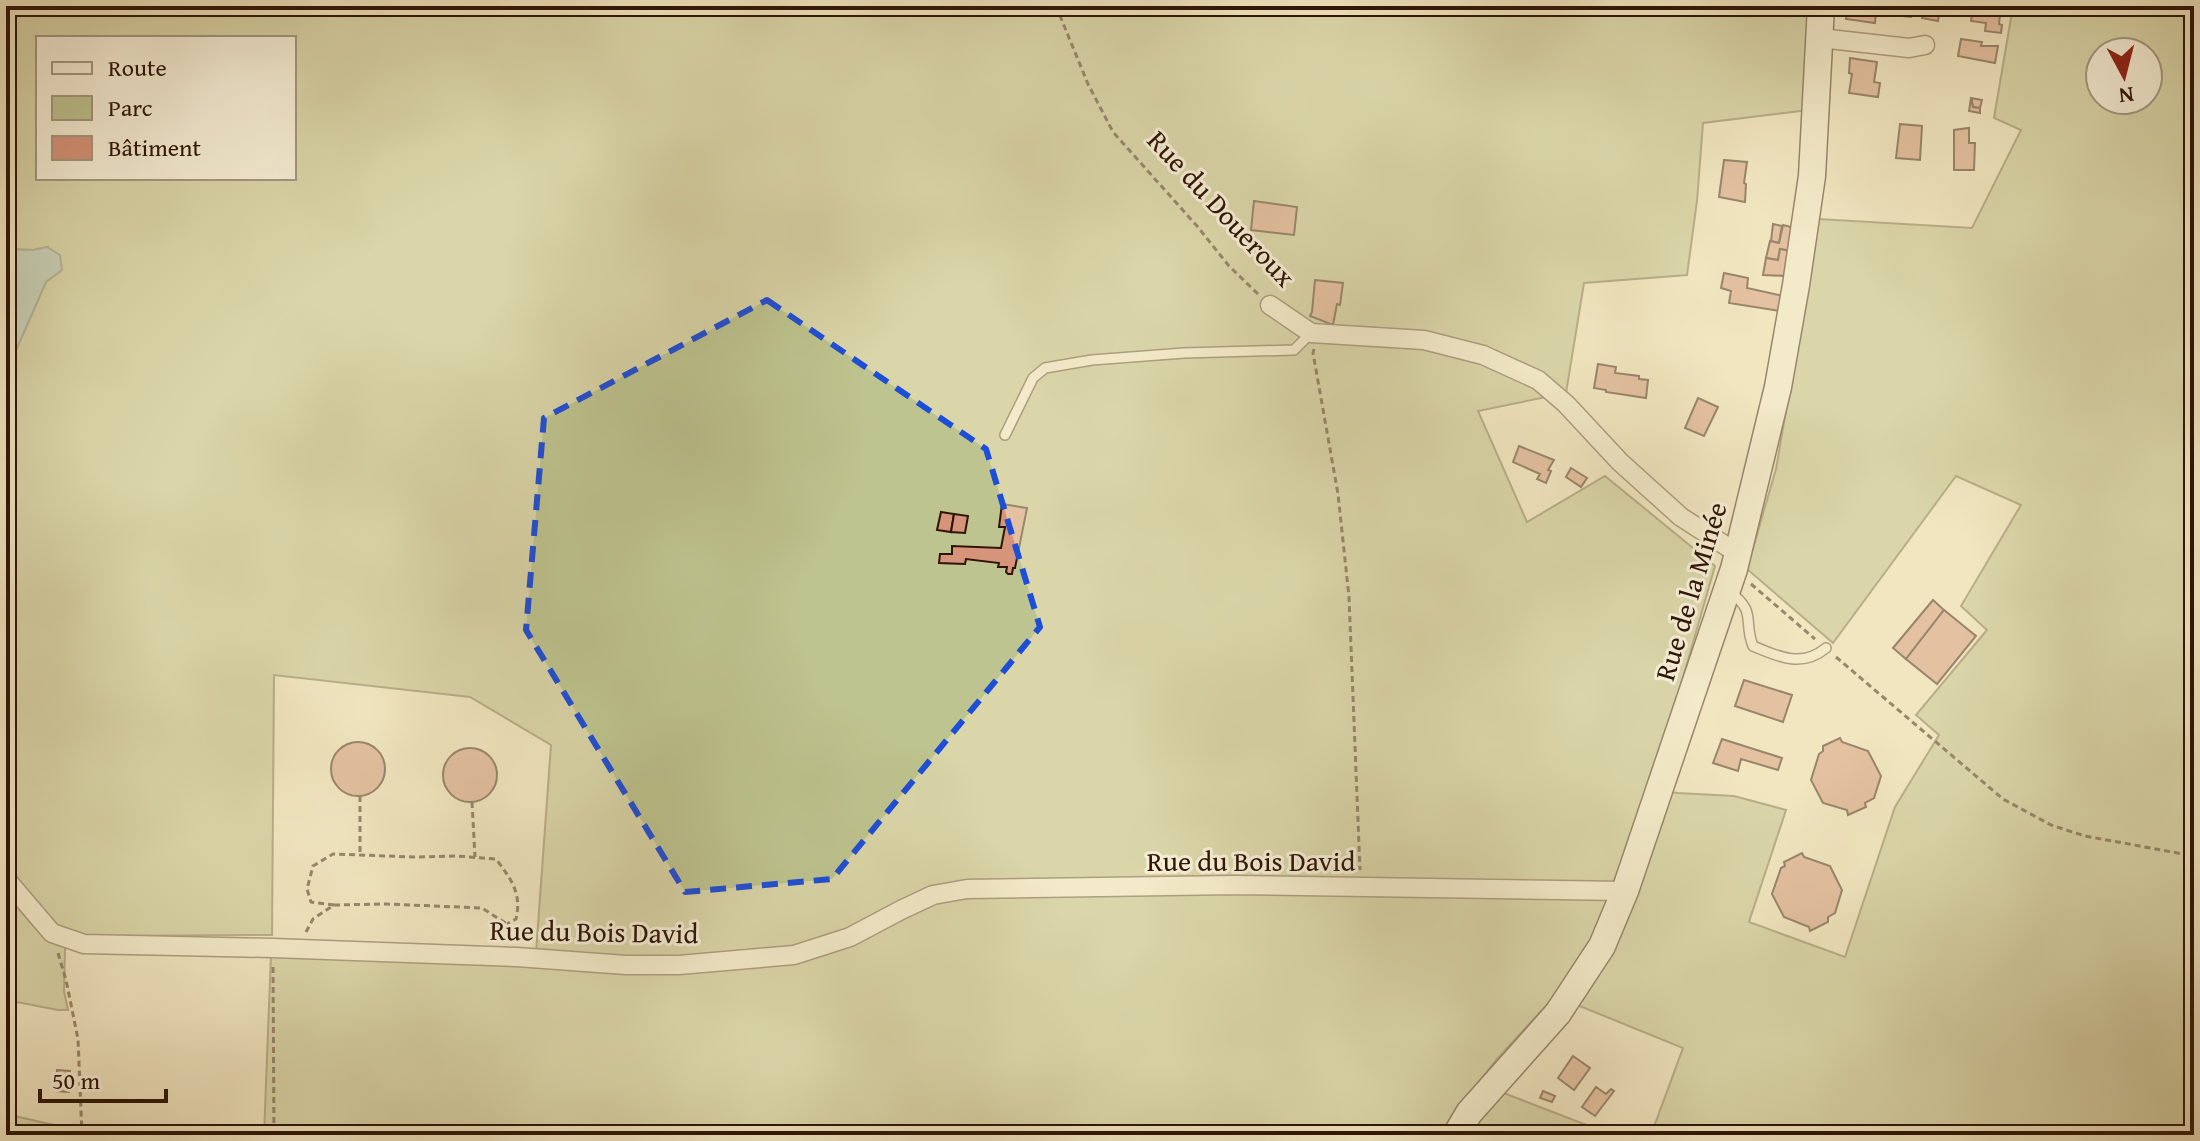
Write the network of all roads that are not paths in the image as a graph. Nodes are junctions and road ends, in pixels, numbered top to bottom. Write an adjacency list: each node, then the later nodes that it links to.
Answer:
1 (1821, 6): 2 (street, Rue de la Minée)
2 (1820, 38): 3 (street); 7 (street, Rue de la Minée)
3 (1925, 45)
4 (1270, 305): 5 (street, Rue du Doueroux)
5 (1315, 333): 6 (lane); 7 (street)
6 (1005, 435)
7 (1733, 571): 8 (lane); 10 (street, Rue de la Minée)
8 (1826, 648)
9 (6, 879): 10 (street, Rue du Bois David)
10 (1625, 891): 11 (street, Rue de la Minée)
11 (1456, 1135)

